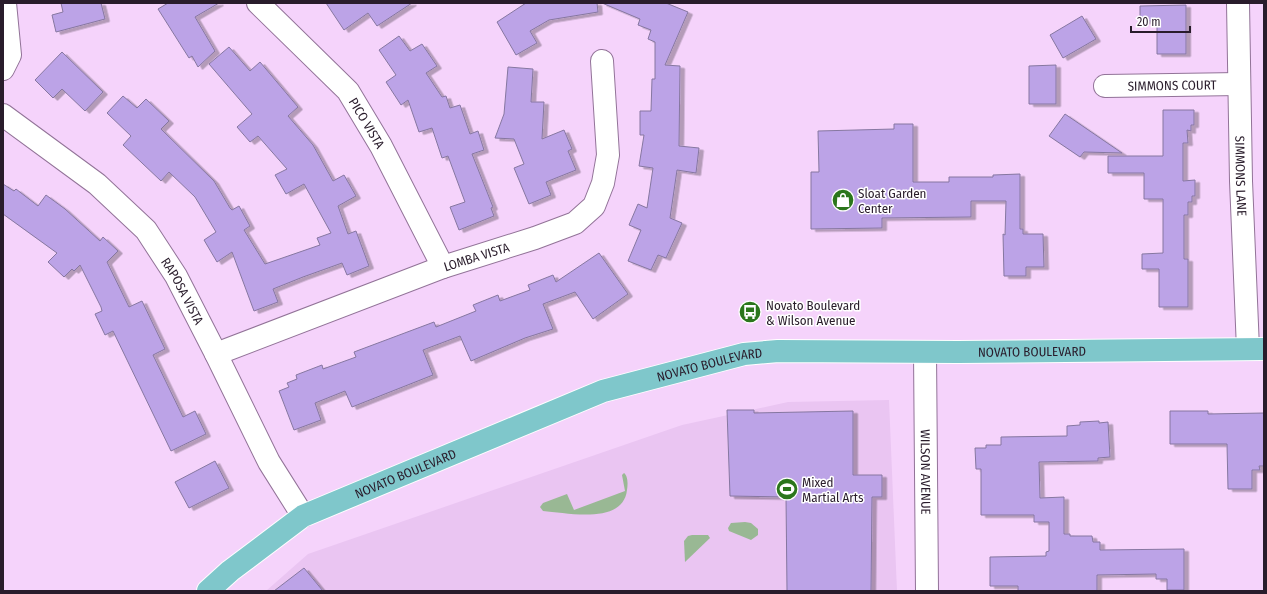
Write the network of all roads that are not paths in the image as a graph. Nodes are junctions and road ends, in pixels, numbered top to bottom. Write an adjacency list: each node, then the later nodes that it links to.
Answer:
1 (5, 3): 5 (street)
2 (258, 3): 9 (street, PICO VISTA)
3 (1238, 3): 6 (street, SIMMONS LANE)
4 (602, 60): 9 (street, LOMBA VISTA)
5 (3, 69)
6 (1239, 84): 7 (street, SIMMONS COURT); 10 (street, SIMMONS LANE)
7 (1105, 86)
8 (3, 115): 12 (street, RAPOSA VISTA)
9 (443, 267): 12 (street, LOMBA VISTA)
10 (1256, 349): 11 (main road, NOVATO BOULEVARD)
11 (925, 352): 13 (main road, NOVATO BOULEVARD); 15 (street, WILSON AVENUE)
12 (216, 354): 13 (street, RAPOSA VISTA)
13 (302, 516): 14 (main road, NOVATO BOULEVARD)
14 (208, 591)
15 (927, 591)

